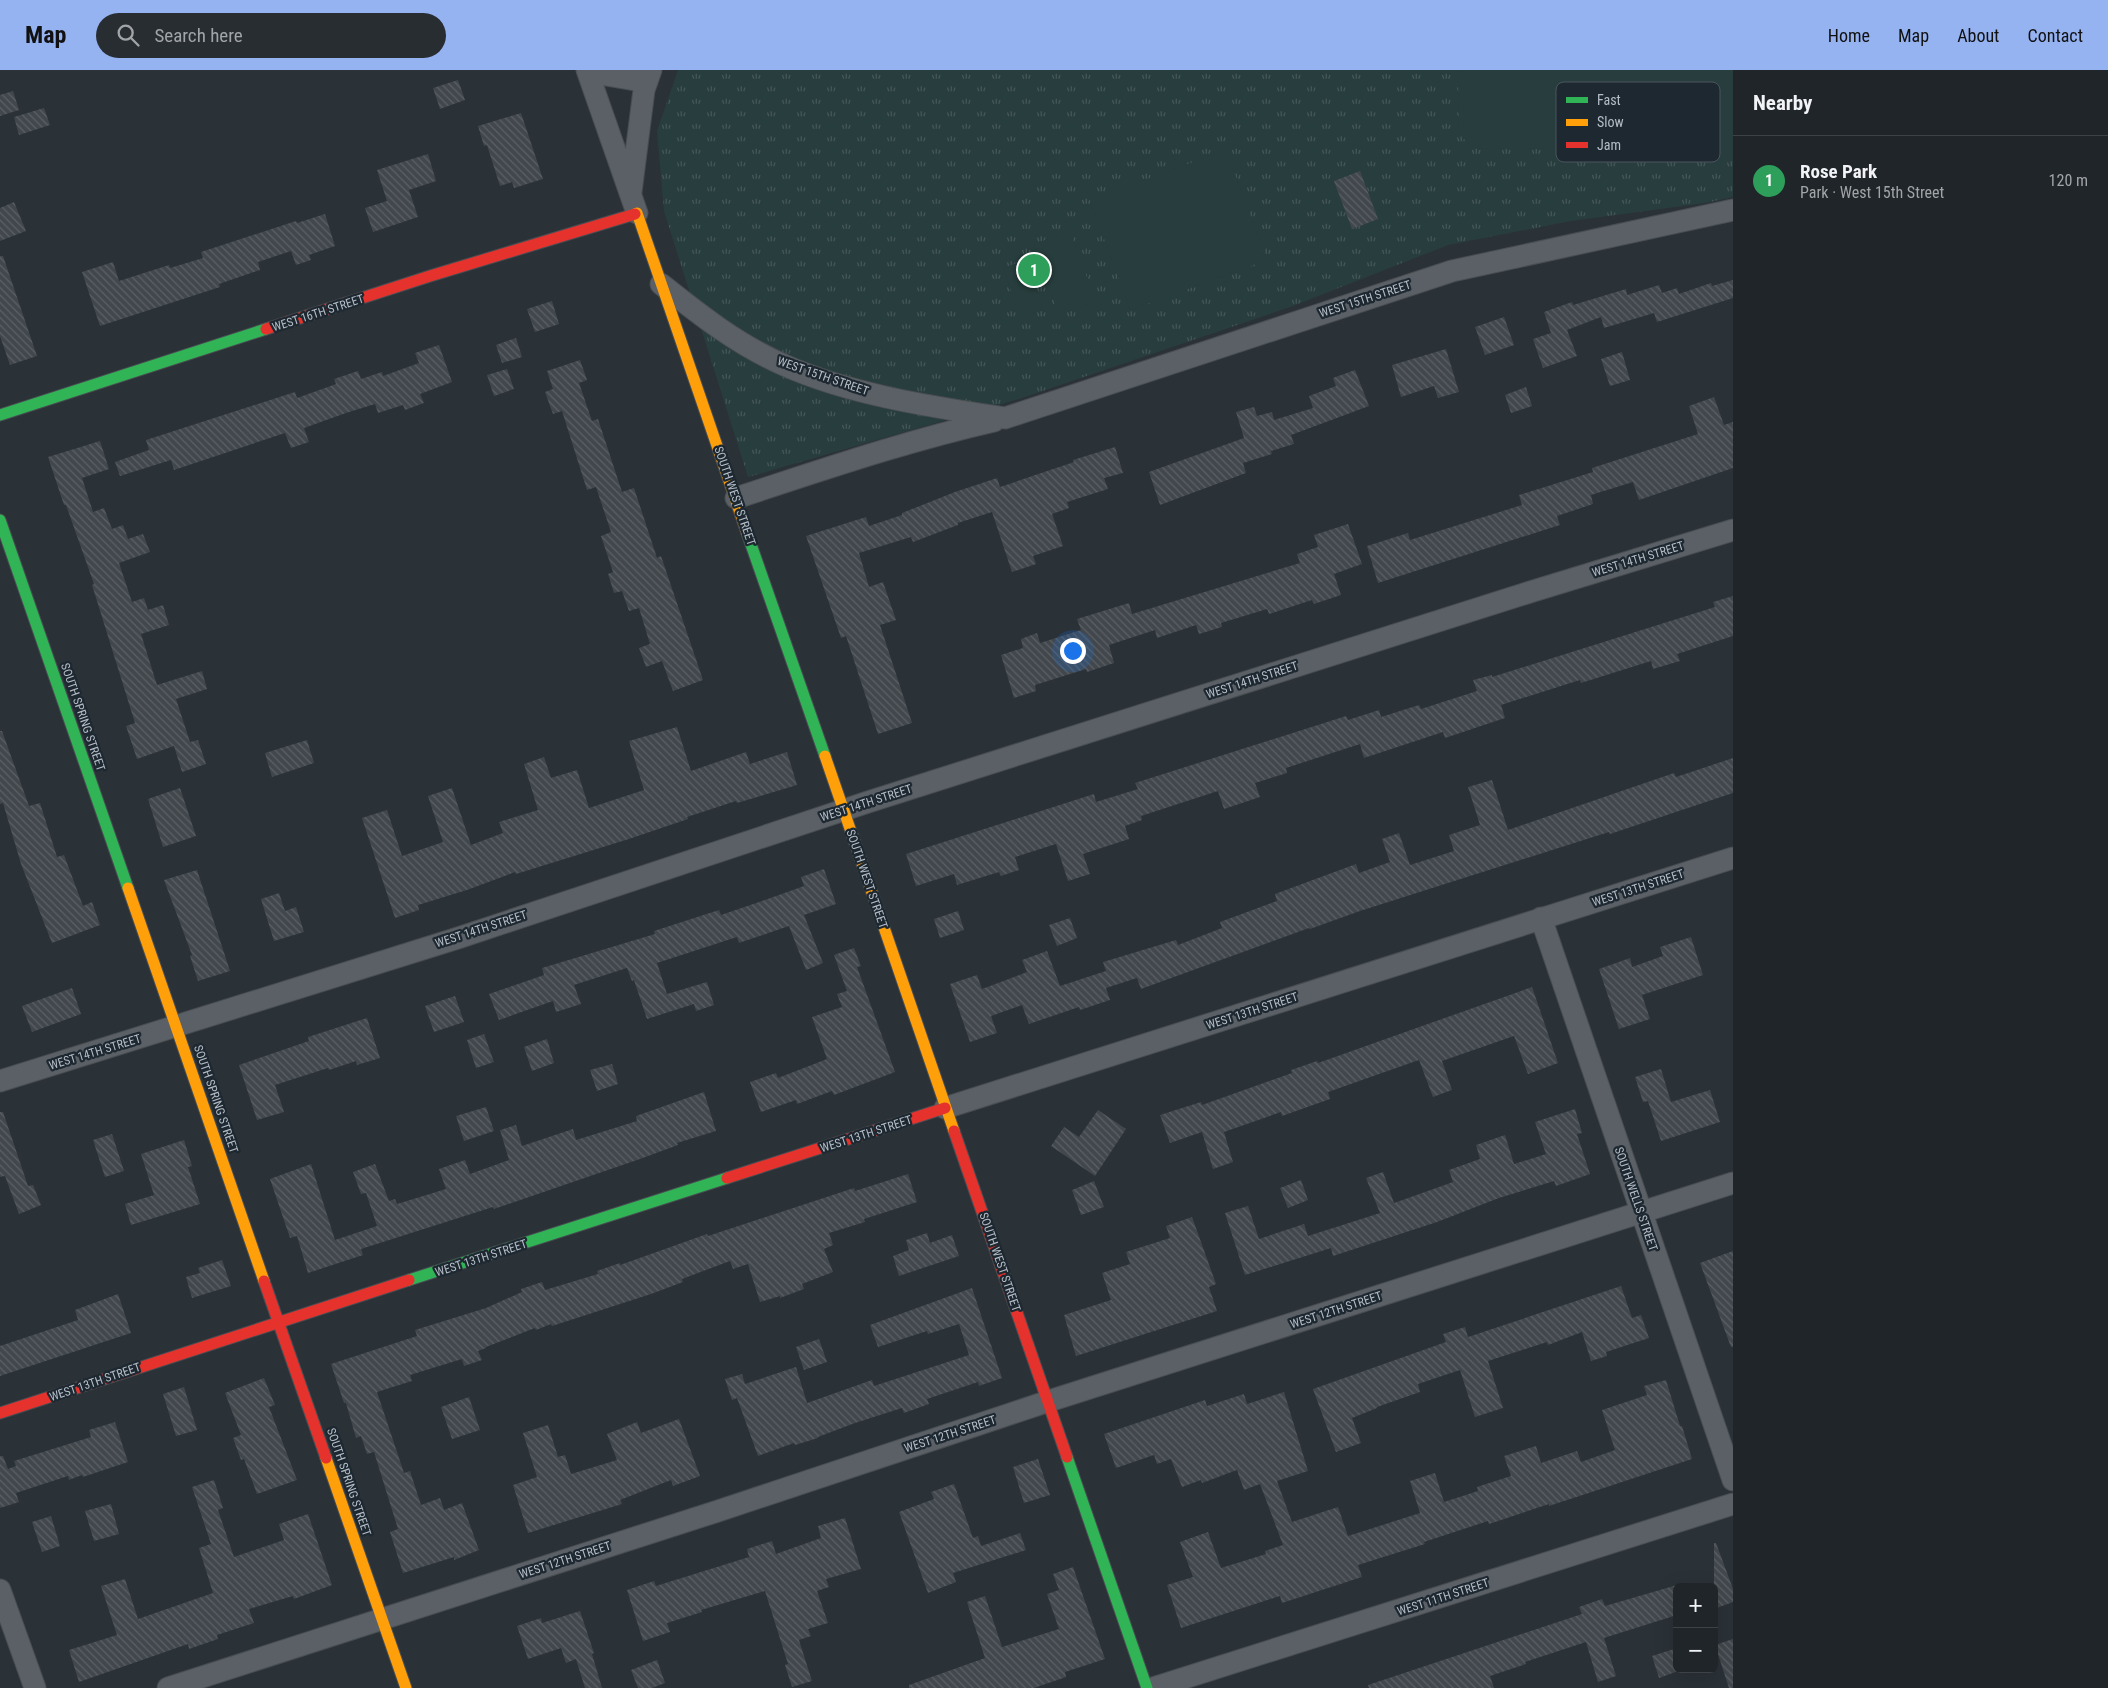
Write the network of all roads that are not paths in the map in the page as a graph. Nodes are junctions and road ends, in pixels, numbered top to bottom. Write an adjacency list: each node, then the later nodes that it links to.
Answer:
1 (586, 70): 4 (street, SOUTH WEST STREET)
2 (594, 70): 3 (street)
3 (649, 76): 4 (street)
4 (633, 204): 6 (street, SOUTH WEST STREET); 7 (street, WEST 16TH STREET)
5 (1733, 210): 8 (street, WEST 15TH STREET)
6 (661, 284): 8 (street, WEST 15TH STREET); 9 (street, SOUTH WEST STREET)
7 (0, 415)
8 (1005, 418): 9 (street, WEST 15TH STREET)
9 (736, 498): 12 (street, SOUTH WEST STREET)
10 (0, 520): 15 (street, SOUTH SPRING STREET)
11 (1733, 530): 12 (street, WEST 14TH STREET)
12 (843, 810): 15 (street, WEST 14TH STREET); 17 (street, SOUTH WEST STREET)
13 (1733, 858): 14 (street, WEST 13TH STREET)
14 (1541, 918): 17 (street, WEST 13TH STREET); 19 (street, SOUTH WELLS STREET)
15 (177, 1026): 16 (street, WEST 14TH STREET); 20 (street, SOUTH SPRING STREET)
16 (0, 1081)
17 (946, 1108): 20 (street, WEST 13TH STREET); 21 (street, SOUTH WEST STREET)
18 (1733, 1183): 19 (street, WEST 12TH STREET)
19 (1640, 1213): 21 (street, WEST 12TH STREET); 23 (street, SOUTH WELLS STREET)
20 (279, 1323): 22 (street, WEST 13TH STREET); 26 (street, SOUTH SPRING STREET)
21 (1049, 1401): 26 (street, WEST 12TH STREET); 30 (street, SOUTH WEST STREET)
22 (0, 1413)
23 (1733, 1480)
24 (1733, 1504): 31 (street, WEST 11TH STREET)
25 (0, 1590): 27 (street)
26 (382, 1619): 28 (street, WEST 12TH STREET); 29 (street, SOUTH SPRING STREET)
27 (34, 1688)
28 (168, 1688)
29 (406, 1688)
30 (1147, 1688)
31 (1153, 1688)

